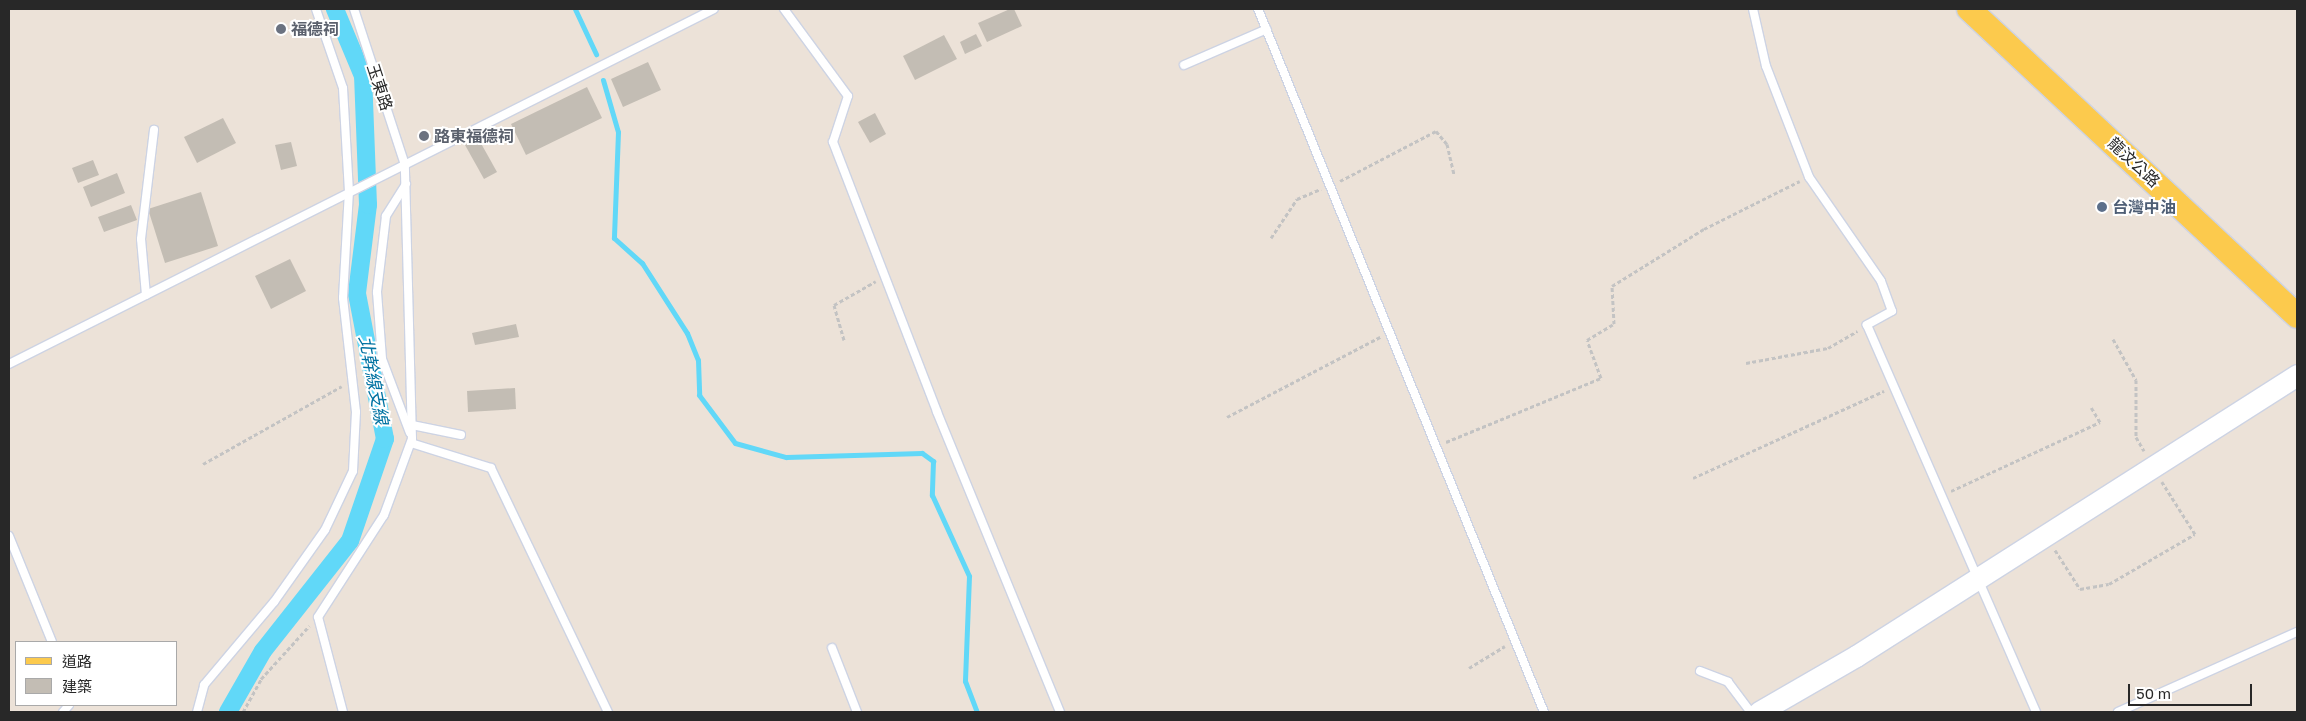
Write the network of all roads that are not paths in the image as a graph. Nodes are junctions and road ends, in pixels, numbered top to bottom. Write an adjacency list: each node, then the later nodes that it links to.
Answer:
1 (316, 9): 13 (lane)
2 (354, 9): 11 (lane, 玉東路)
3 (714, 9): 11 (lane)
4 (784, 9): 31 (lane)
5 (1258, 9): 8 (lane)
6 (1753, 9): 22 (lane)
7 (1969, 9): 15 (main road, 龍汶公路)
8 (1267, 29): 9 (lane); 32 (lane)
9 (1184, 65)
10 (154, 130): 14 (lane)
11 (405, 165): 12 (lane, 玉東路); 13 (lane)
12 (406, 184): 18 (lane, 玉東路); 20 (lane)
13 (349, 192): 14 (lane); 27 (lane)
14 (146, 295): 16 (lane)
15 (2297, 316)
16 (9, 364)
17 (2297, 375): 22 (main road)
18 (412, 425): 19 (lane); 20 (lane, 玉東路)
19 (461, 435)
20 (412, 441): 28 (lane); 29 (lane)
21 (9, 536): 24 (lane)
22 (1977, 577): 34 (main road); 35 (lane)
23 (2297, 632): 36 (lane)
24 (52, 641)
25 (832, 648): 30 (lane)
26 (1700, 670): 33 (lane)
27 (197, 712)
28 (343, 712)
29 (608, 712)
30 (857, 712)
31 (1060, 712)
32 (1544, 712)
33 (1751, 712)
34 (1759, 712)
35 (2036, 712)
36 (2118, 712)

